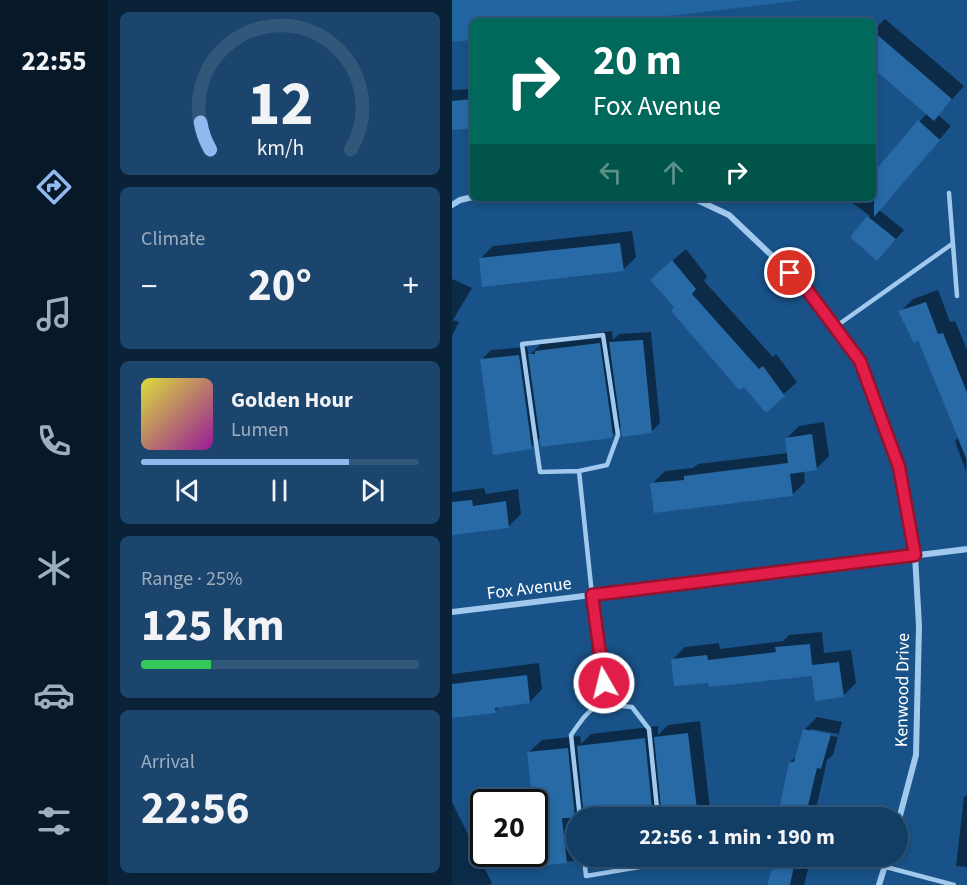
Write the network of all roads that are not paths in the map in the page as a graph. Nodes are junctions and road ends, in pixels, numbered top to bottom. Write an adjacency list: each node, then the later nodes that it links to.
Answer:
1 (948, 193): 5 (lane)
2 (470, 198): 4 (street)
3 (699, 201): 7 (street, Kenwood Drive)
4 (452, 205)
5 (952, 244): 6 (lane); 7 (lane)
6 (957, 296)
7 (835, 327): 10 (street, Kenwood Drive)
8 (579, 471): 8 (lane); 11 (lane)
9 (968, 549): 10 (street, Fox Avenue)
10 (915, 555): 11 (street, Fox Avenue); 16 (street, Kenwood Drive)
11 (592, 595): 12 (street, Fox Avenue); 13 (lane)
12 (452, 612)
13 (607, 704): 14 (lane); 15 (lane)
14 (579, 807)
15 (657, 807)
16 (902, 807)
17 (585, 867): 18 (lane)
18 (639, 867)
19 (886, 867): 20 (street); 21 (lane)
20 (879, 885)
21 (954, 885)

